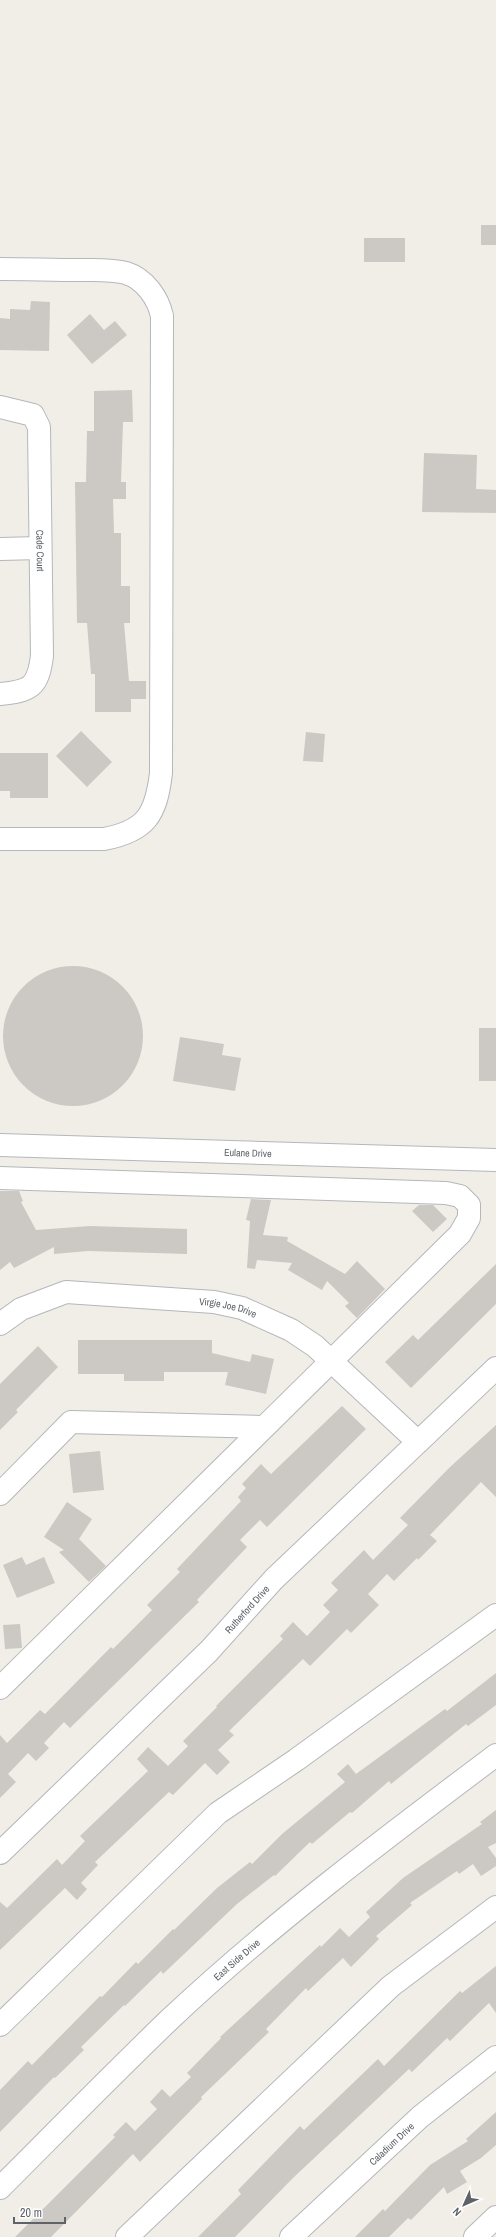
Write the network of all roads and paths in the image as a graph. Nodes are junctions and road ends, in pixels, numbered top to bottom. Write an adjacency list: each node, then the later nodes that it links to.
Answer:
1 (0, 269): 6 (street)
2 (0, 407): 3 (street, Cade Court)
3 (40, 548): 4 (street); 5 (street, Cade Court)
4 (0, 549)
5 (0, 694)
6 (0, 839)
7 (0, 1145): 8 (street, Eulane Drive)
8 (496, 1160)
9 (0, 1178): 11 (street)
10 (0, 1324): 11 (street, Virgie Joe Drive)
11 (331, 1360): 13 (street); 14 (street, Virgie Joe Drive)
12 (496, 1368): 14 (street, Rutherford Drive)
13 (263, 1427): 15 (street); 17 (street)
14 (418, 1442): 19 (street, Rutherford Drive)
15 (0, 1494)
16 (496, 1616): 21 (street)
17 (0, 1688)
18 (496, 1755): 23 (street, East Side Drive)
19 (0, 1853)
20 (496, 1907): 25 (street)
21 (0, 2025)
22 (496, 2057): 26 (street, Caladium Drive)
23 (0, 2188)
24 (496, 2217): 27 (street)
25 (127, 2237)
26 (291, 2237)
27 (475, 2237)

